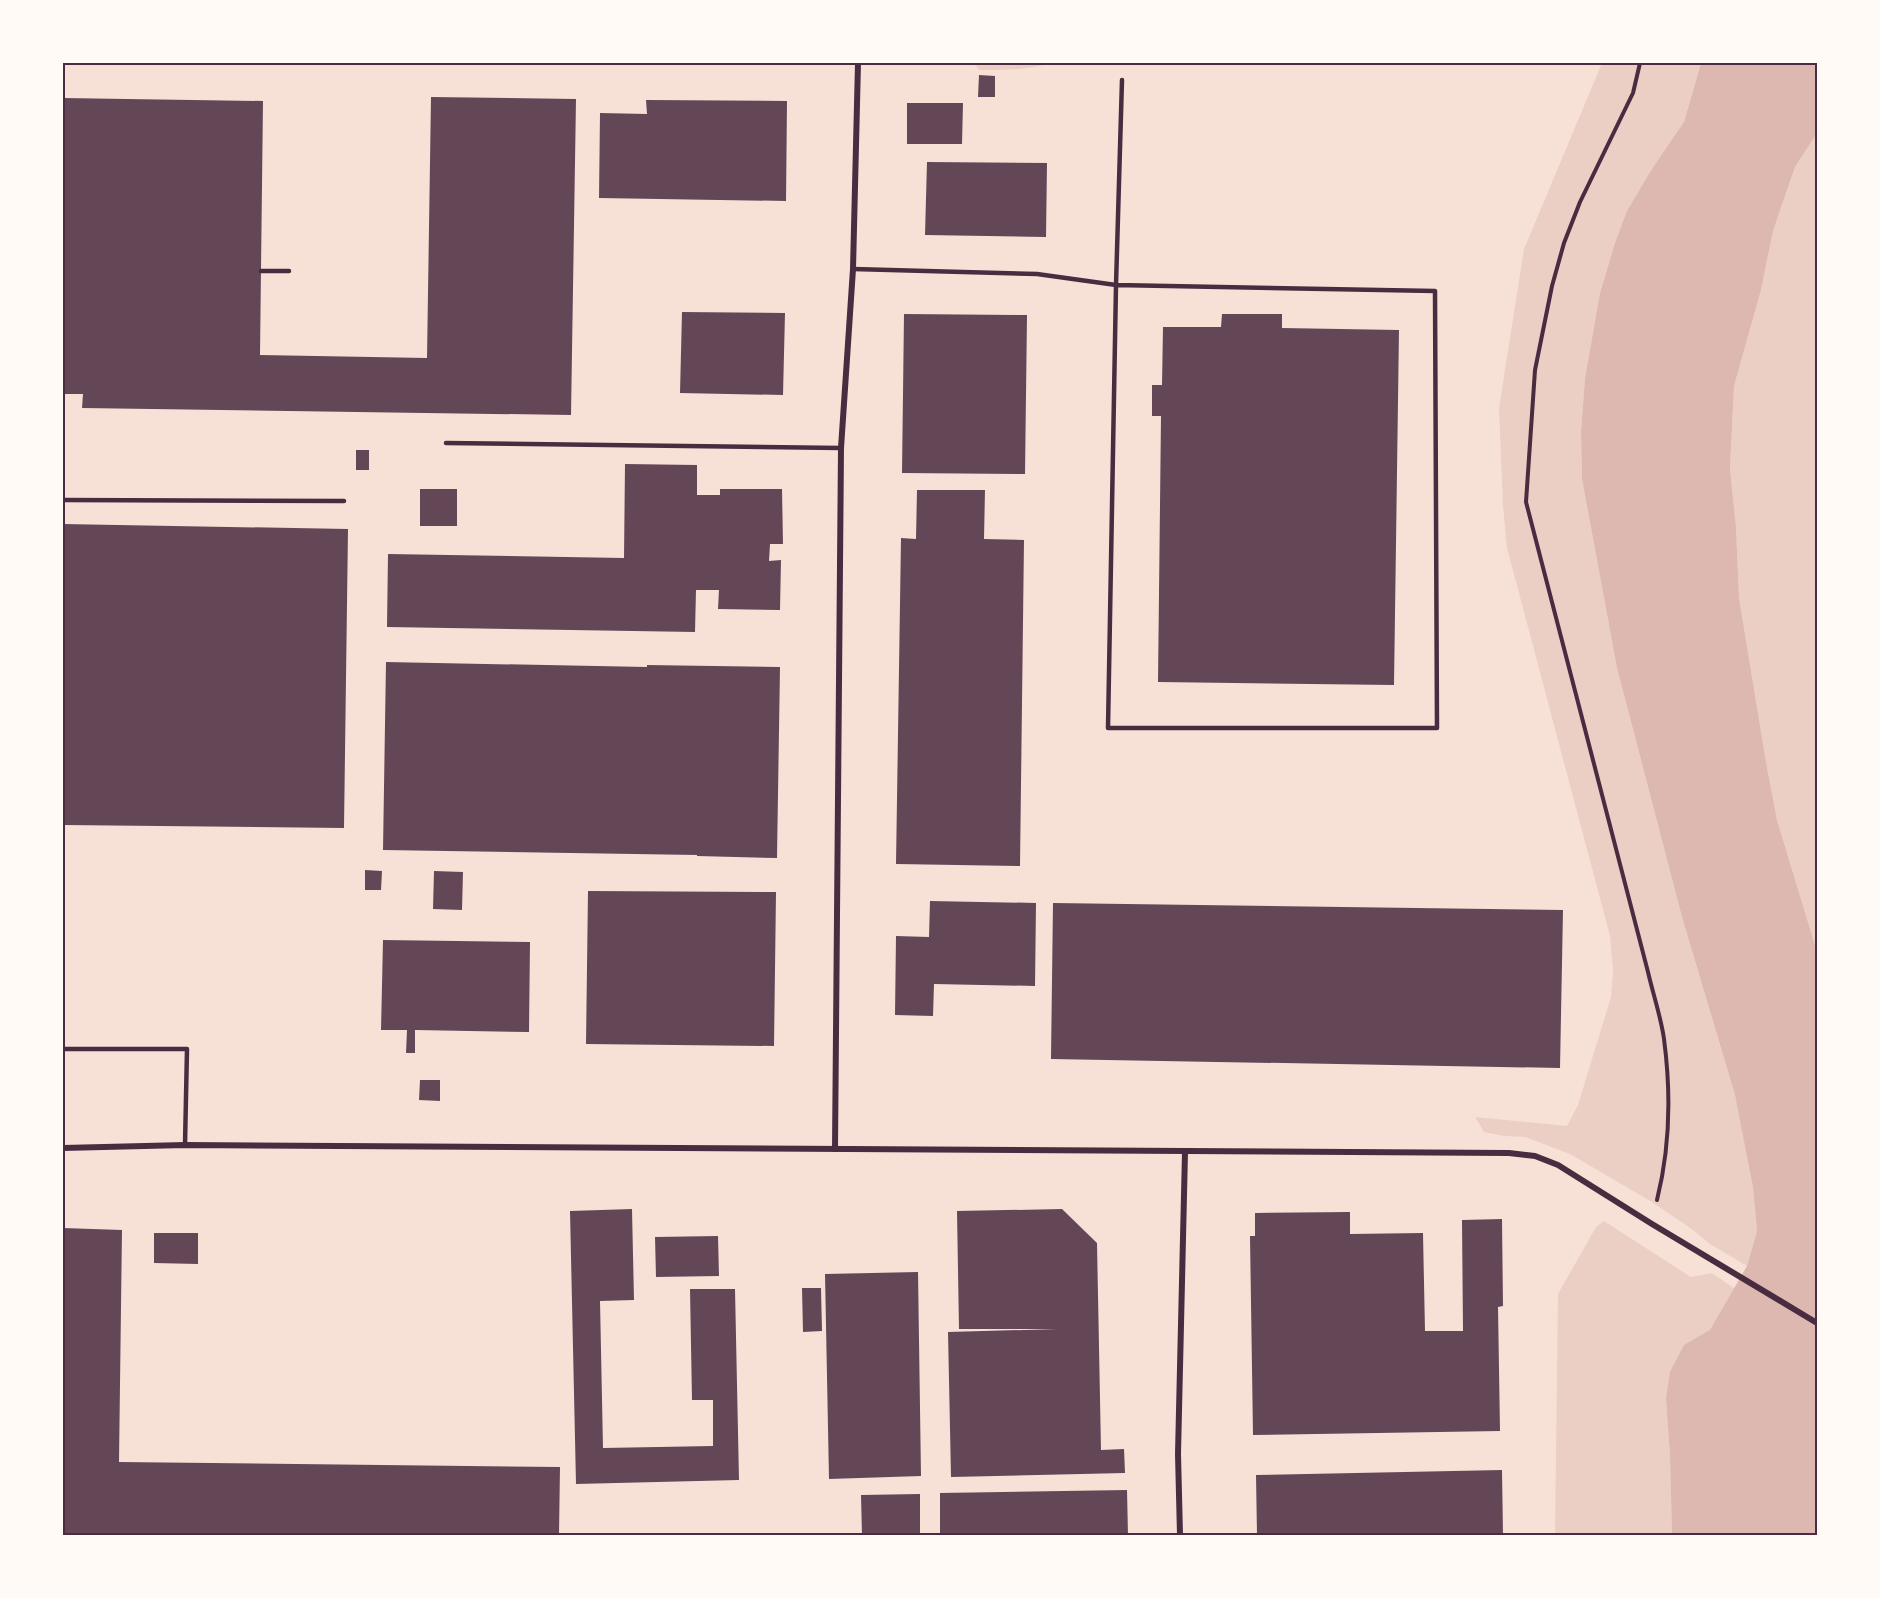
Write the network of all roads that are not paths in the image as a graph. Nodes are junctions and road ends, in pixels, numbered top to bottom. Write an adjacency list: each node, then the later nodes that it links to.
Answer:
1 (858, 63): 3 (street)
2 (1122, 80): 6 (lane)
3 (853, 269): 6 (lane); 8 (street)
4 (261, 271): 5 (lane)
5 (289, 271)
6 (1116, 285): 6 (lane)
7 (446, 443): 8 (lane)
8 (841, 448): 14 (street)
9 (63, 500): 10 (lane)
10 (344, 501)
11 (63, 1049): 12 (lane)
12 (185, 1145): 13 (street); 14 (street)
13 (63, 1148)
14 (835, 1149): 15 (street)
15 (1185, 1152): 16 (street); 17 (street)
16 (1817, 1323)
17 (1180, 1535)

